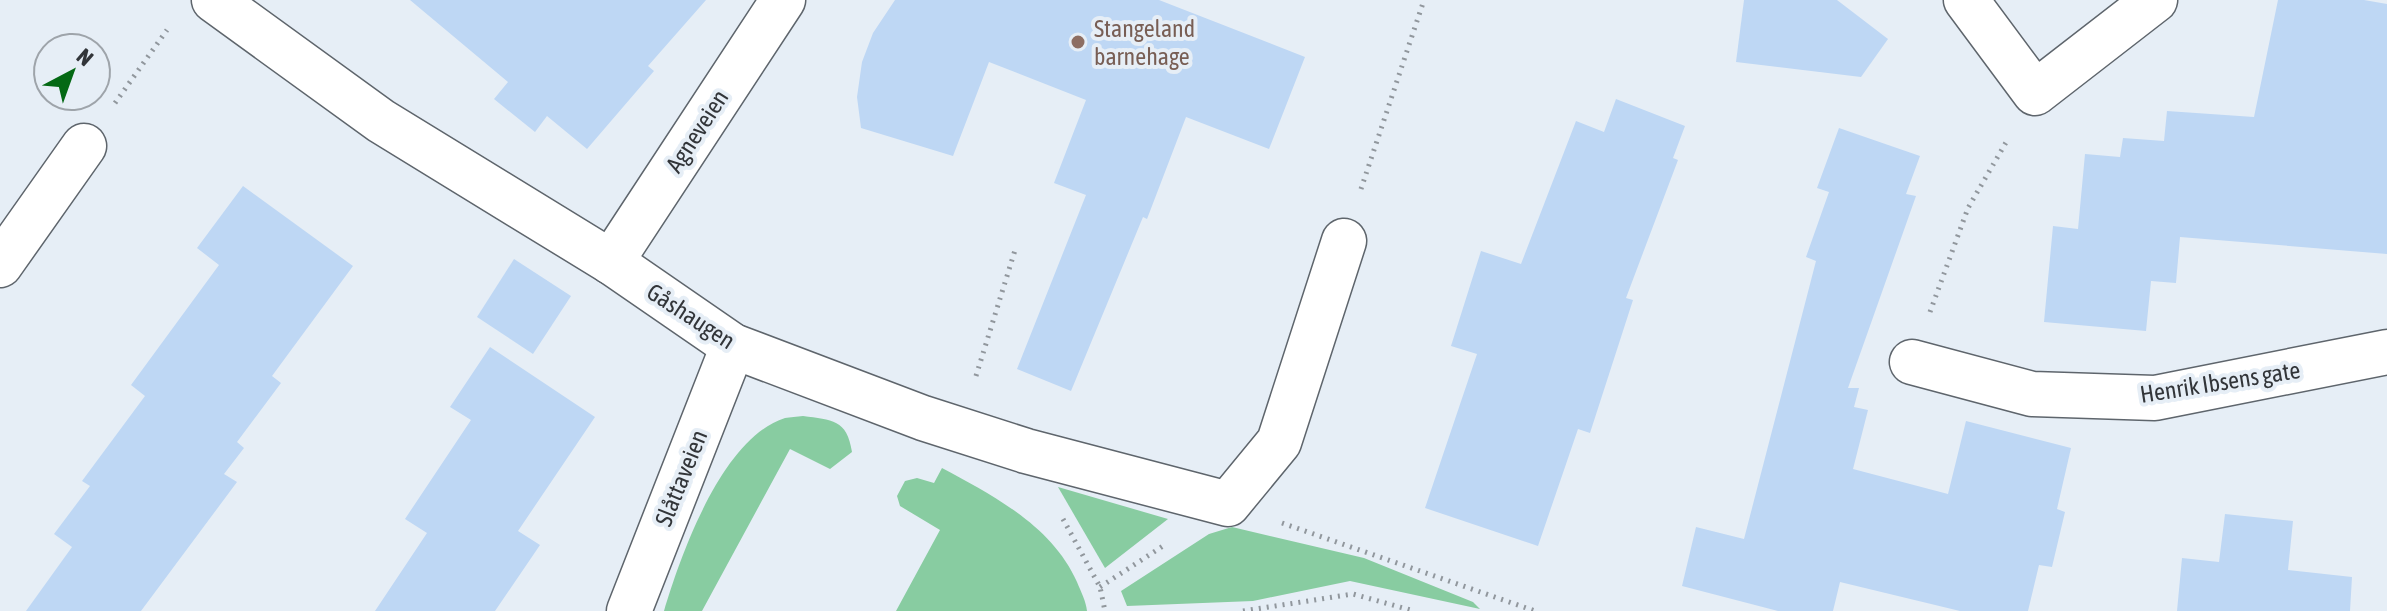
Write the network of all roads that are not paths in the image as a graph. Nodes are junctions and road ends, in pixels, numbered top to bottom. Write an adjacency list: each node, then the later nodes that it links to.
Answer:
1 (214, 0): 7 (street, Gåshaugen)
2 (783, 0): 7 (street, Agneveien)
3 (1966, 0): 4 (street)
4 (2155, 0)
5 (84, 146): 8 (street)
6 (1344, 241): 9 (street, Gåshaugen)
7 (611, 262): 9 (street, Gåshaugen)
8 (0, 265)
9 (733, 346): 12 (street, Slåttaveien)
10 (2387, 352): 11 (street, Henrik Ibsens gate)
11 (1912, 362)
12 (629, 611)

